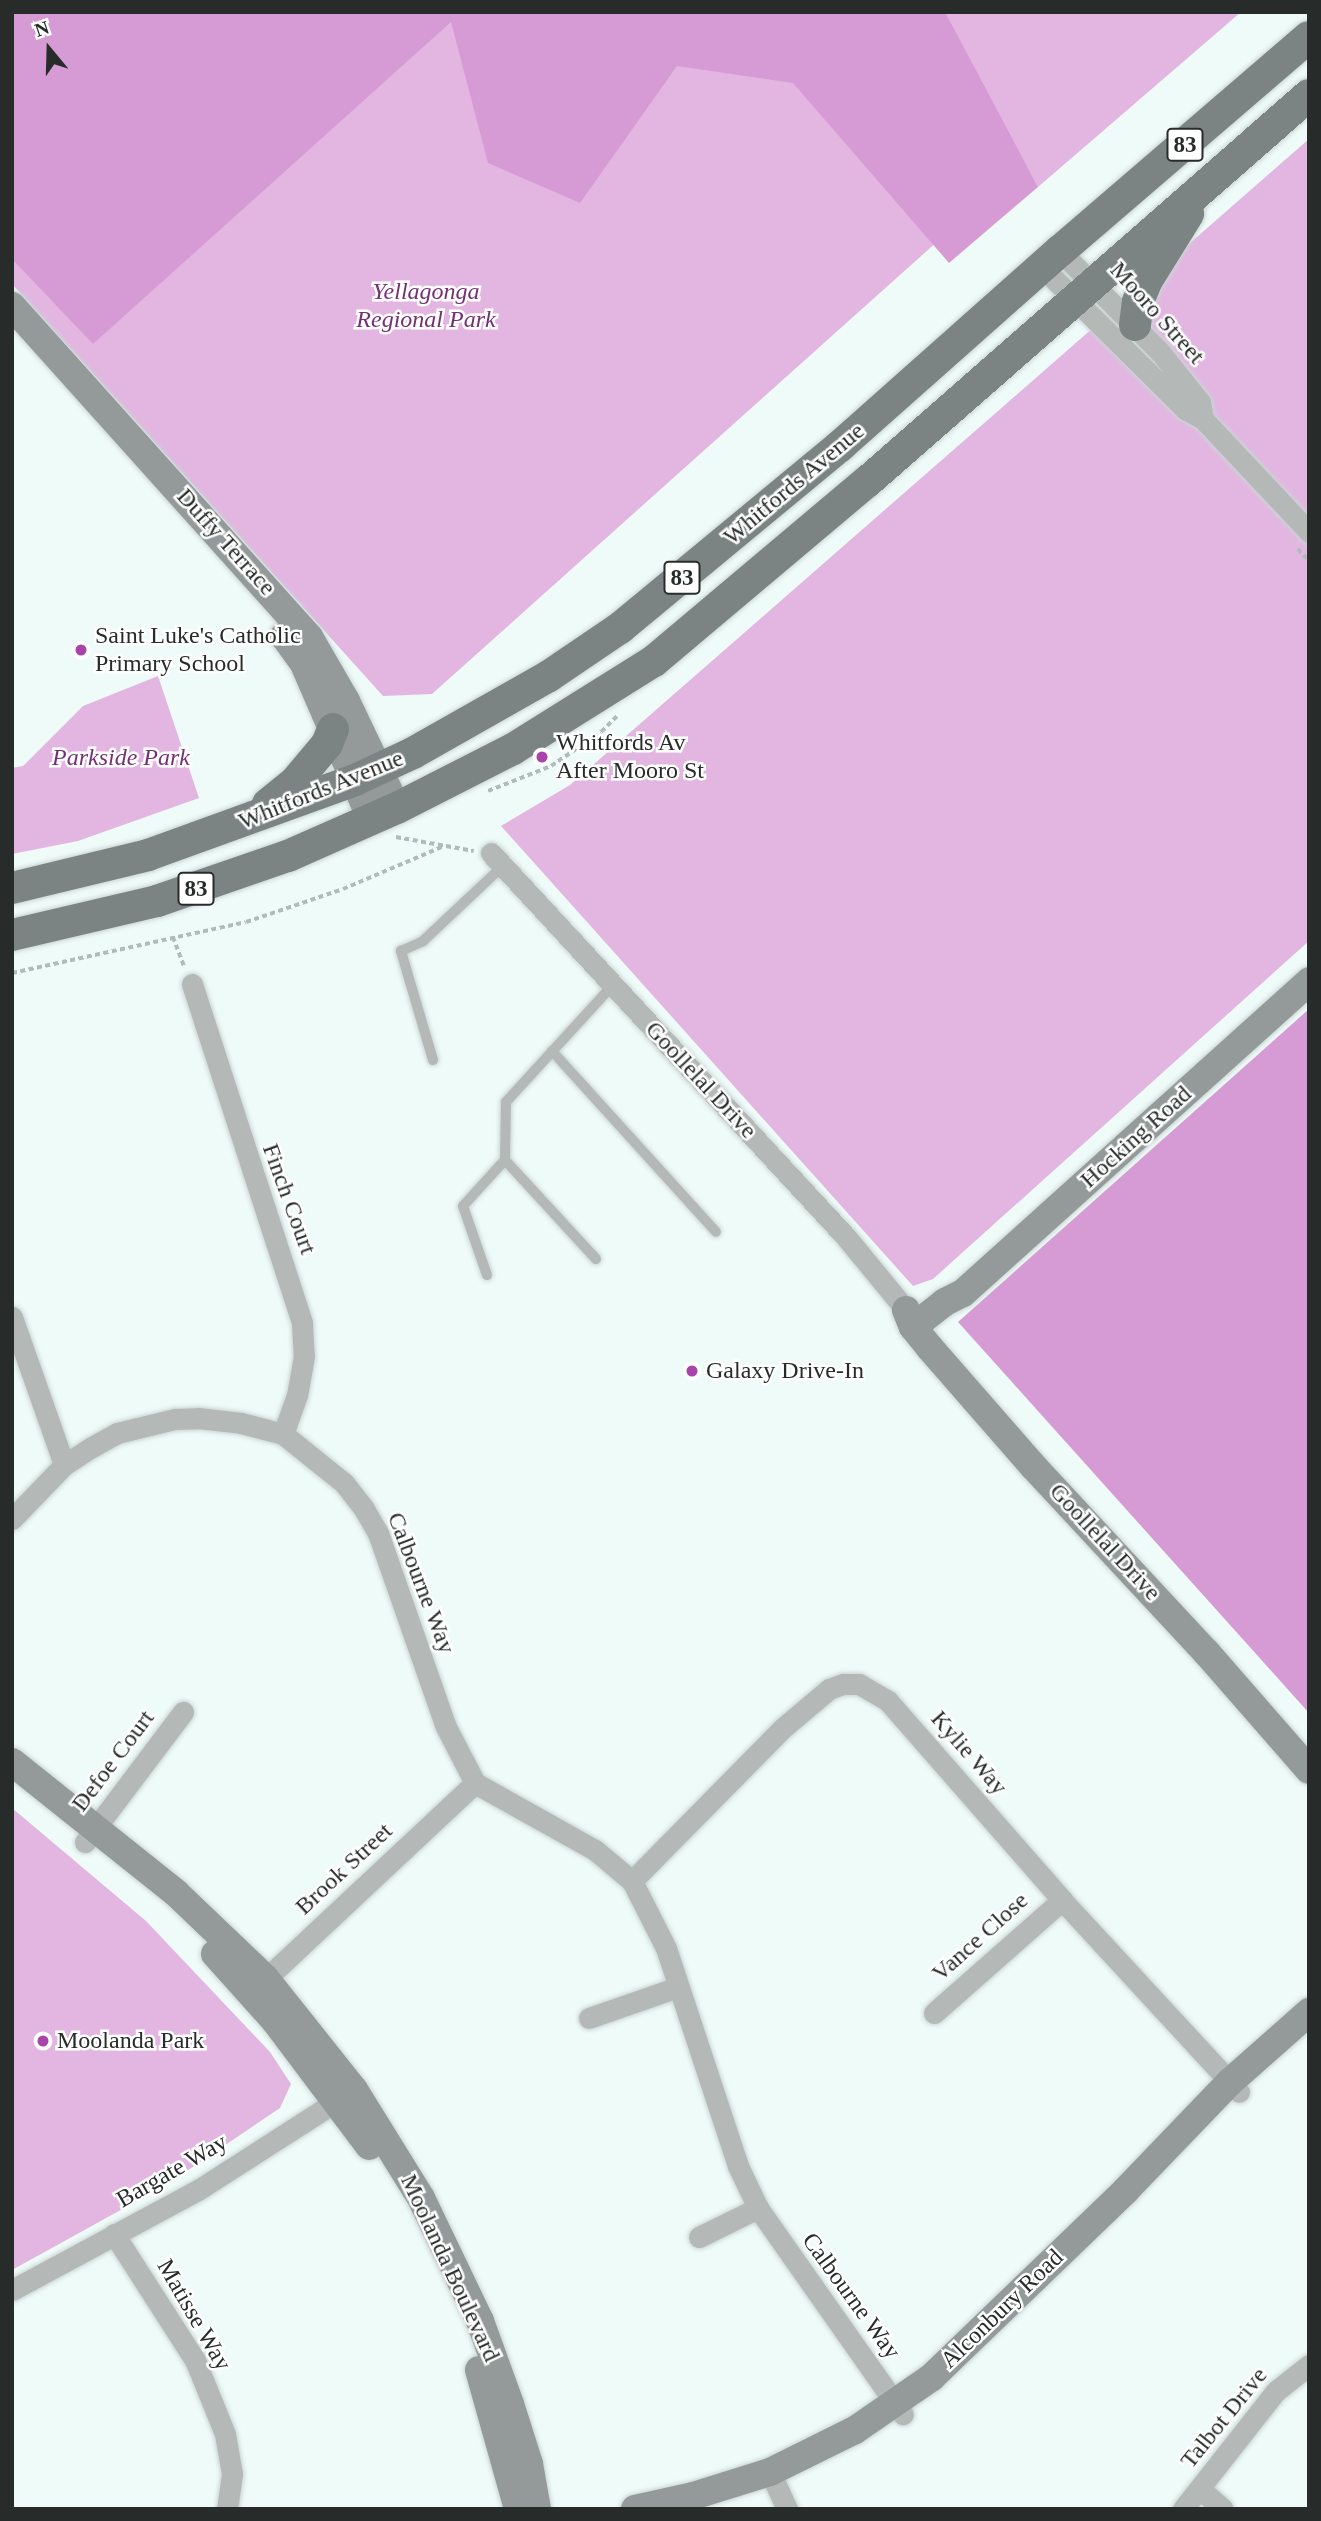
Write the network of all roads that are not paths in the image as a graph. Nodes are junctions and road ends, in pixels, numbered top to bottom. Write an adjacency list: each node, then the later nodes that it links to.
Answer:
1 (1309, 37): 4 (main road, Whitfords Avenue / 83)
2 (1309, 95): 3 (main road, Whitfords Avenue / 83)
3 (1208, 183): 5 (main road, Whitfords Avenue / 83); 7 (main road)
4 (1051, 259): 5 (street, Mooro Street); 12 (main road, Whitfords Avenue / 83)
5 (1084, 289): 7 (street, Mooro Street); 9 (street, Mooro Street); 14 (main road, Whitfords Avenue / 83)
6 (12, 306): 12 (street, Duffy Terrace)
7 (1135, 324): 9 (street, Mooro Street)
8 (12, 333): 11 (street, Duffy Terrace)
9 (1203, 419): 10 (street, Mooro Street)
10 (1309, 532)
11 (333, 729): 12 (street, Duffy Terrace); 13 (main road)
12 (367, 774): 13 (main road, Whitfords Avenue / 83); 14 (street, Duffy Terrace)
13 (248, 820): 16 (main road, Whitfords Avenue / 83)
14 (385, 820): 17 (main road, Whitfords Avenue / 83)
15 (497, 860): 20 (street, Goollelal Drive); 22 (lane)
16 (12, 888)
17 (12, 935)
18 (1309, 981): 28 (street, Hocking Road)
19 (192, 984): 29 (street, Finch Court)
20 (613, 985): 21 (lane); 28 (street, Goollelal Drive)
21 (552, 1051): 23 (lane); 24 (lane)
22 (433, 1060)
23 (505, 1160): 25 (lane); 26 (lane)
24 (716, 1232)
25 (596, 1259)
26 (487, 1275)
27 (12, 1317): 30 (street)
28 (920, 1325): 33 (street, Goollelal Drive); 35 (street, Goollelal Drive)
29 (283, 1434): 30 (street, Calbourne Way); 36 (street, Calbourne Way)
30 (64, 1465): 31 (street, Calbourne Way)
31 (12, 1519)
32 (183, 1712): 38 (street, Defoe Court)
33 (1309, 1746)
34 (12, 1762): 38 (street, Moolanda Boulevard)
35 (1309, 1770)
36 (475, 1783): 39 (street, Calbourne Way); 41 (street, Brook Street)
37 (12, 1784): 38 (street, Moolanda Boulevard)
38 (90, 1835): 41 (street, Moolanda Boulevard)
39 (632, 1881): 40 (street, Kylie Way); 42 (street, Calbourne Way)
40 (1062, 1900): 44 (street, Vance Close); 47 (street, Kylie Way)
41 (257, 1986): 48 (street, Moolanda Boulevard)
42 (678, 1987): 45 (street); 49 (street, Calbourne Way)
43 (1309, 2012): 47 (street, Alconbury Road)
44 (934, 2014)
45 (589, 2018)
46 (1309, 2030): 47 (street, Alconbury Road)
47 (1235, 2087): 54 (street, Alconbury Road)
48 (345, 2095): 50 (street, Bargate Way); 58 (street, Moolanda Boulevard); 59 (street, Moolanda Boulevard)
49 (758, 2208): 51 (street); 54 (street, Calbourne Way)
50 (114, 2234): 52 (street, Bargate Way); 57 (street, Matisse Way)
51 (699, 2237)
52 (12, 2290)
53 (1309, 2365): 56 (street, Talbot Drive)
54 (899, 2409): 55 (street, Alconbury Road)
55 (773, 2477): 60 (street, Alconbury Road); 61 (street, Alconbury Road); 62 (street)
56 (1200, 2489): 63 (street, Talbot Drive); 64 (street)
57 (227, 2509)
58 (518, 2509)
59 (537, 2509)
60 (635, 2509)
61 (690, 2509)
62 (787, 2509)
63 (1183, 2509)
64 (1223, 2509)

